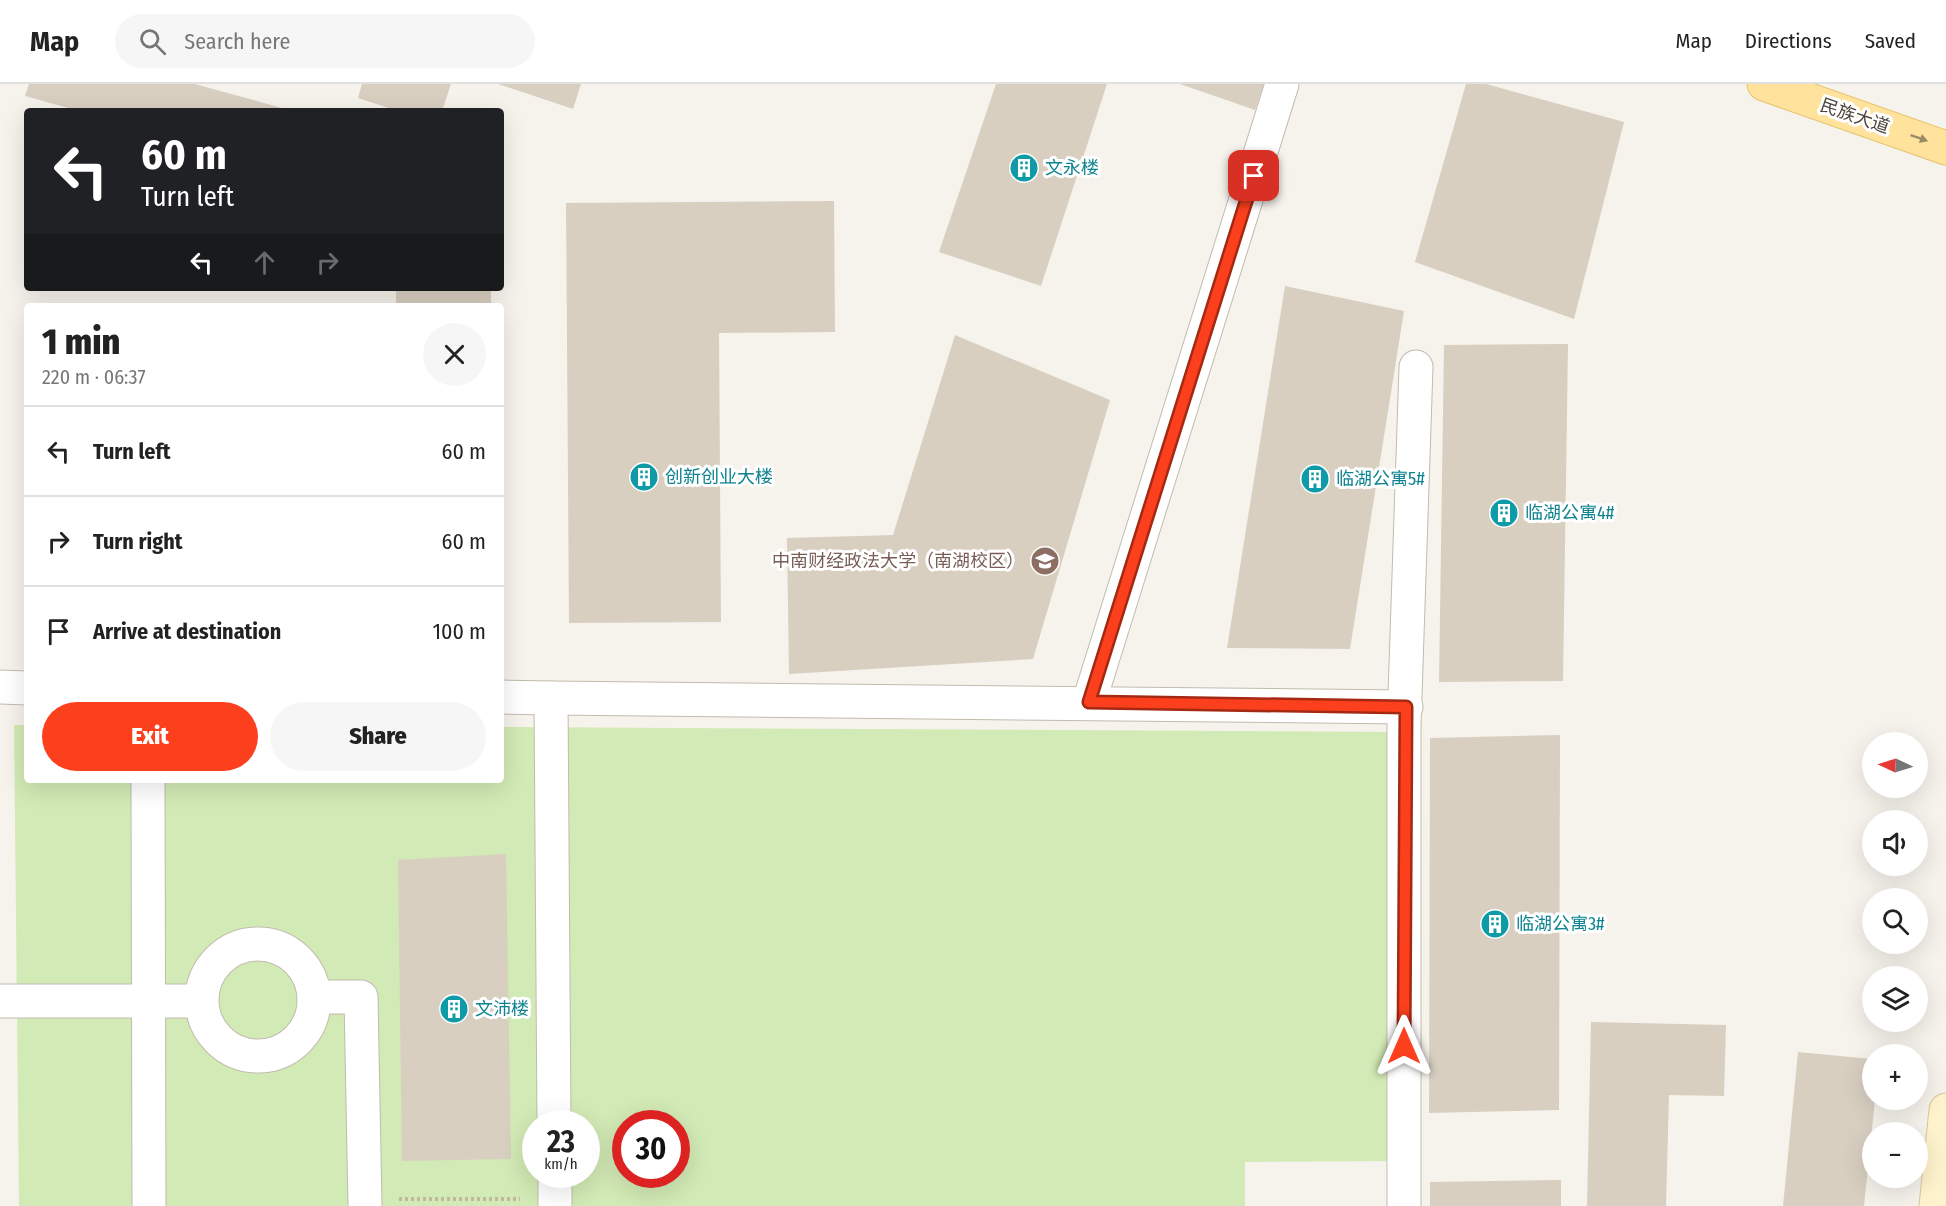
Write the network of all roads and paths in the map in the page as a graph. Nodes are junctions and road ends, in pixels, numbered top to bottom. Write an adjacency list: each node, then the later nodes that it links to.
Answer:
1 (1282, 84): 9 (street)
2 (1764, 84): 3 (main road, 民族大道, one-way to 3)
3 (1946, 148)
4 (1416, 367): 10 (street)
5 (0, 687): 6 (street)
6 (24, 688)
7 (504, 697): 8 (street)
8 (551, 698): 9 (street); 16 (street)
9 (1089, 702): 10 (street)
10 (1406, 707): 21 (street)
11 (148, 783): 13 (street)
12 (315, 997): 14 (street); 14 (street); 19 (street)
13 (148, 1000): 14 (street); 15 (street); 20 (street)
14 (201, 1000)
15 (0, 1001)
16 (554, 1110)
17 (1946, 1110): 22 (street)
18 (555, 1193): 19 (path)
19 (365, 1202)
20 (149, 1206)
21 (1404, 1206)
22 (1936, 1206)

